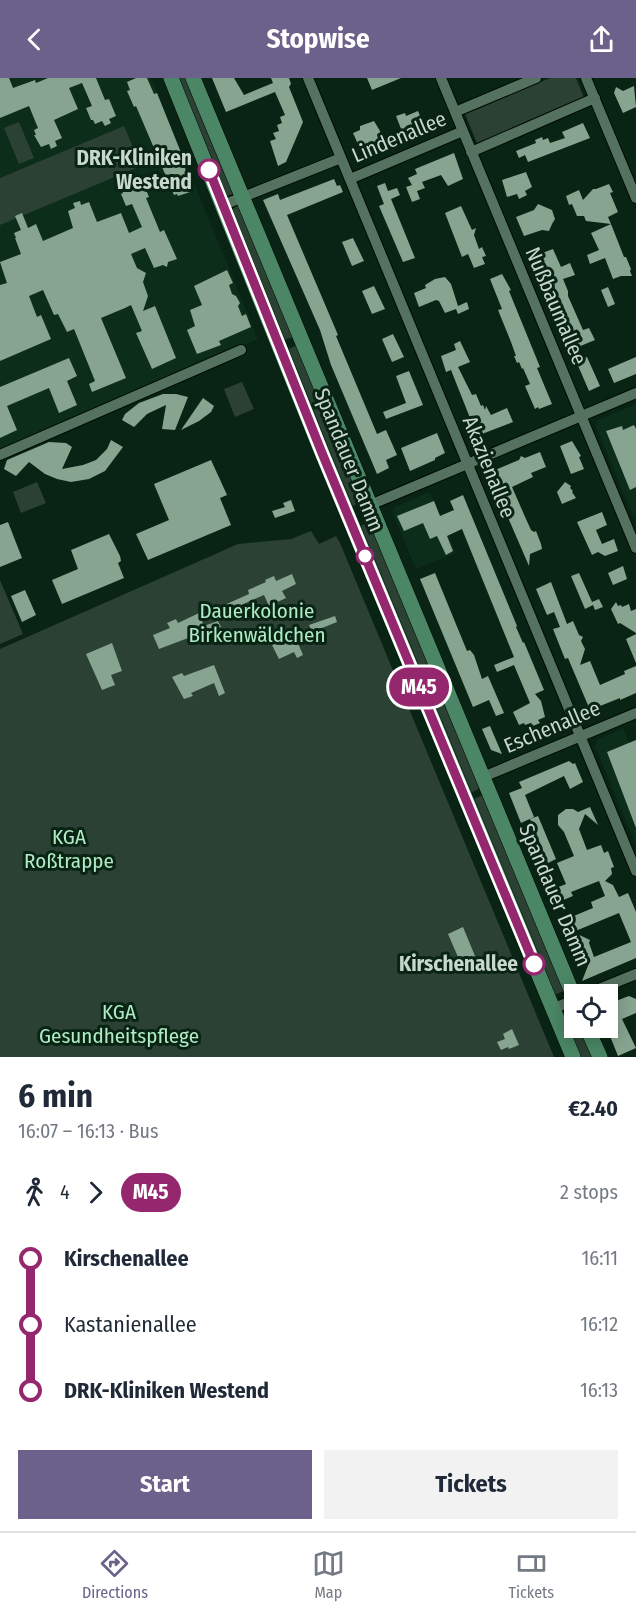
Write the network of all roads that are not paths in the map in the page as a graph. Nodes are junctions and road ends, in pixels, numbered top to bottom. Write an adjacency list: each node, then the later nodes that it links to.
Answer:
1 (171, 78): 15 (main road, Spandauer Damm)
2 (193, 78): 13 (main road, Spandauer Damm)
3 (308, 78): 11 (street, Akazienallee)
4 (441, 78): 8 (street, Nußbaumallee)
5 (536, 78): 8 (street)
6 (588, 79): 7 (street)
7 (595, 98): 10 (street); 14 (street)
8 (455, 112): 9 (street, Nußbaumallee)
9 (463, 131): 10 (street, Nußbaumallee); 12 (street, Lindenallee)
10 (471, 152): 18 (street, Nußbaumallee)
11 (341, 158): 12 (street, Akazienallee); 13 (street, Lindenallee)
12 (350, 179): 20 (street, Akazienallee)
13 (243, 197): 15 (street, Lindenallee); 21 (main road, Spandauer Damm)
14 (636, 198)
15 (223, 205): 31 (main road, Spandauer Damm)
16 (241, 350): 19 (street)
17 (636, 393): 18 (street)
18 (581, 416): 20 (street); 22 (street, Nußbaumallee)
19 (0, 455)
20 (467, 464): 21 (street); 24 (street, Akazienallee)
21 (370, 505): 25 (main road, Spandauer Damm)
22 (636, 548)
23 (636, 713): 24 (street, Eschenallee)
24 (580, 737): 25 (street, Eschenallee); 26 (street, Akazienallee)
25 (483, 777): 28 (main road, Spandauer Damm)
26 (636, 871)
27 (636, 974): 29 (street)
28 (568, 984)
29 (611, 984)
30 (564, 1003): 31 (street)
31 (552, 1009): 33 (main road, Spandauer Damm)
32 (591, 1038): 34 (main road)
33 (573, 1057)
34 (600, 1057)

